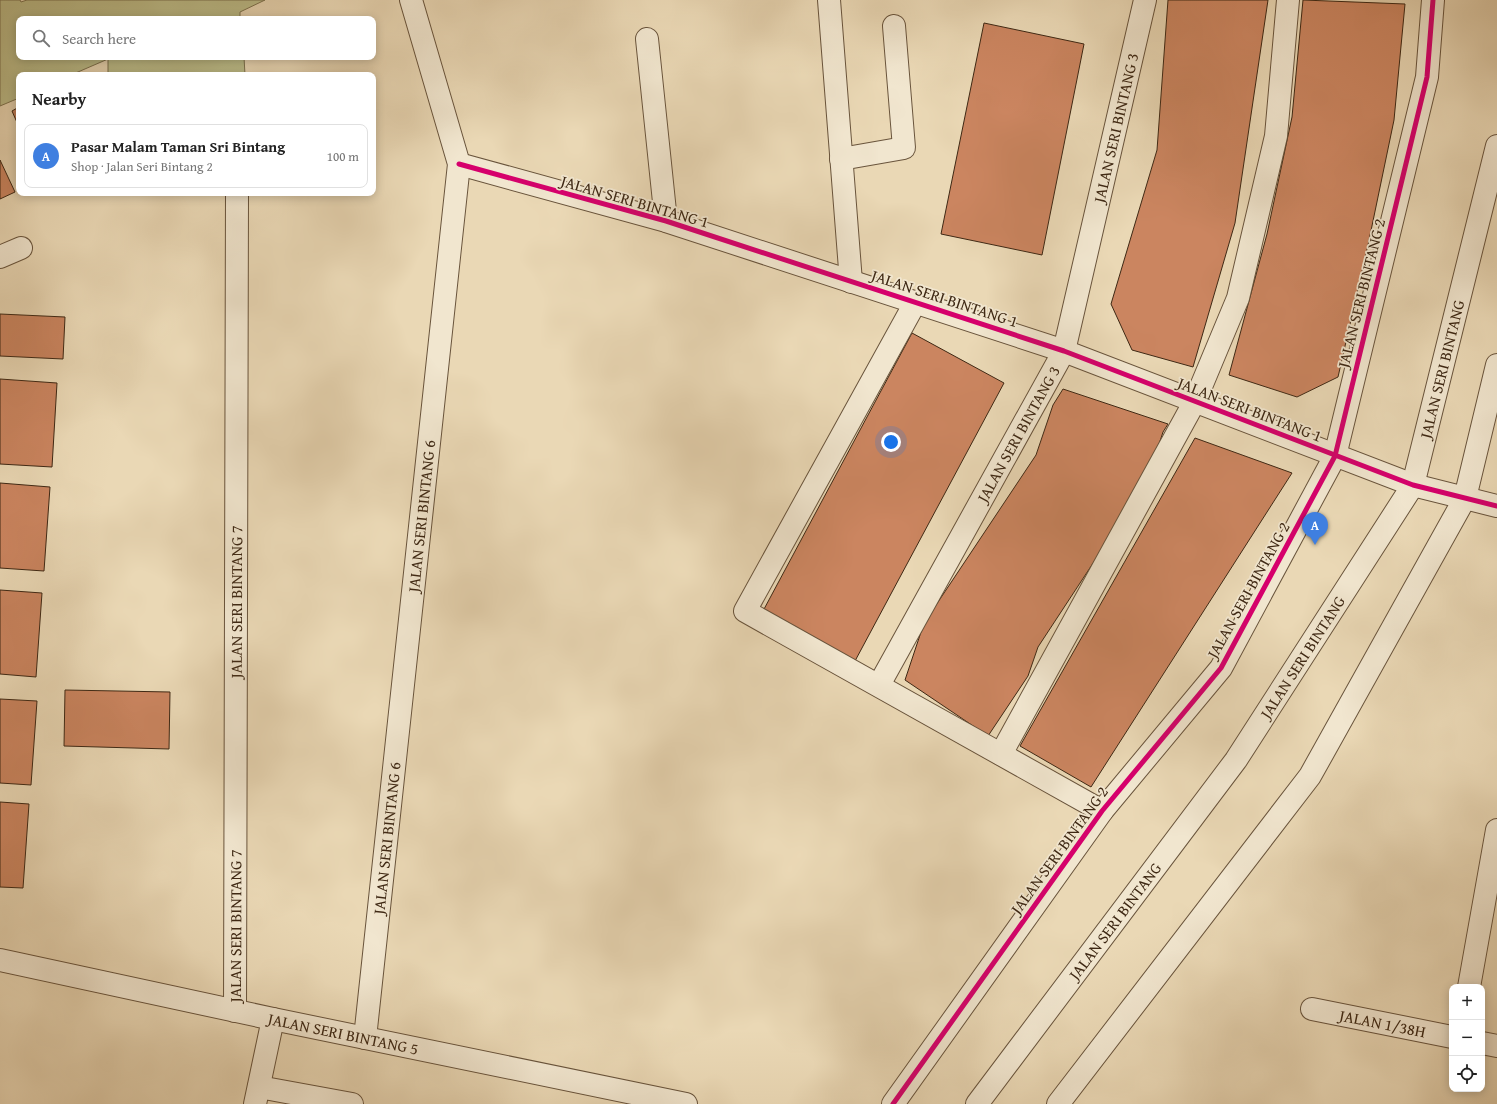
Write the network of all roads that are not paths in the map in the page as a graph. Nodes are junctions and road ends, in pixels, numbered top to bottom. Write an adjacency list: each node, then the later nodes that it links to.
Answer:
1 (411, 0): 10 (street, JALAN SERI BINTANG 6)
2 (829, 0): 9 (street)
3 (1145, 0): 17 (street, JALAN SERI BINTANG 3)
4 (1288, 0): 19 (street)
5 (1433, 0): 20 (street, JALAN SERI BINTANG 2)
6 (894, 26): 9 (street)
7 (647, 39): 12 (street, JALAN SERI BINTANG 1)
8 (1497, 146): 21 (street, JALAN SERI BINTANG)
9 (842, 159): 15 (street)
10 (459, 164): 12 (street, JALAN SERI BINTANG 1); 34 (street, JALAN SERI BINTANG 6)
11 (237, 196): 31 (street, JALAN SERI BINTANG 7)
12 (666, 222): 15 (street, JALAN SERI BINTANG 1)
13 (21, 248): 14 (street)
14 (0, 257)
15 (851, 282): 16 (street, JALAN SERI BINTANG 1)
16 (915, 302): 17 (street, JALAN SERI BINTANG 1); 24 (street)
17 (1064, 351): 19 (street, JALAN SERI BINTANG 1); 24 (street, JALAN SERI BINTANG 3)
18 (1497, 365): 22 (street)
19 (1195, 401): 20 (street, JALAN SERI BINTANG 1); 25 (street)
20 (1335, 456): 21 (street, JALAN SERI BINTANG 1); 26 (street, JALAN SERI BINTANG 2)
21 (1413, 485): 22 (street, JALAN SERI BINTANG 1); 41 (street, JALAN SERI BINTANG)
22 (1464, 498): 23 (street, JALAN SERI BINTANG 1); 42 (street)
23 (1497, 506)
24 (879, 685): 25 (street)
25 (1001, 754): 26 (street)
26 (1102, 810): 40 (street, JALAN SERI BINTANG 2)
27 (1497, 830): 29 (street)
28 (0, 960): 31 (street, JALAN SERI BINTANG 5)
29 (1470, 984)
30 (1312, 1009): 33 (street, JALAN 1/38H)
31 (235, 1011): 32 (street, JALAN SERI BINTANG 5)
32 (272, 1019): 34 (street, JALAN SERI BINTANG 5); 37 (street)
33 (1449, 1036)
34 (365, 1038): 39 (street, JALAN SERI BINTANG 5)
35 (1485, 1044): 36 (street)
36 (1497, 1046)
37 (257, 1095): 38 (street)
38 (352, 1104)
39 (686, 1104)
40 (893, 1104)
41 (977, 1104)
42 (1058, 1104)

